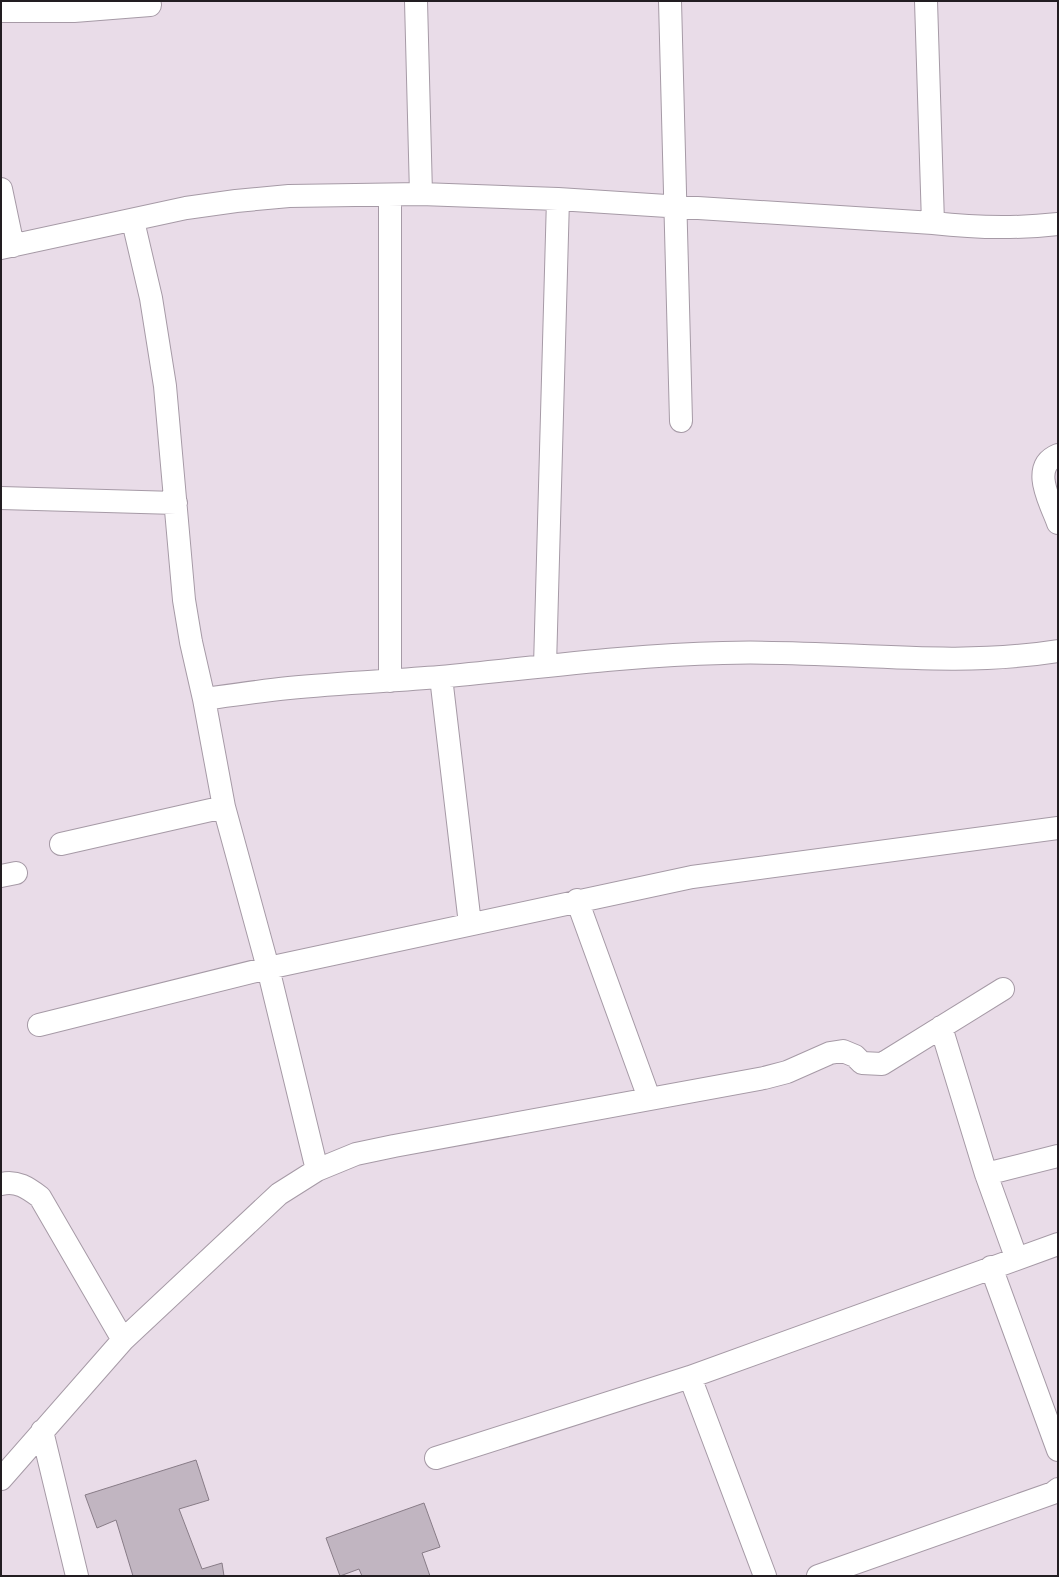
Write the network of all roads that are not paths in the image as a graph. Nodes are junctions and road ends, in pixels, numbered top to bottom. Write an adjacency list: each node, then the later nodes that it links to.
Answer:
1 (416, 1): 7 (street)
2 (670, 1): 10 (street)
3 (926, 1): 12 (street)
4 (150, 5): 5 (street)
5 (1, 12)
6 (1, 189): 14 (street)
7 (421, 194): 8 (street); 9 (street)
8 (390, 195): 11 (street); 23 (street)
9 (558, 200): 10 (street); 21 (street)
10 (676, 208): 12 (street); 15 (street)
11 (133, 221): 14 (street); 18 (street)
12 (933, 223): 13 (street)
13 (1058, 224)
14 (7, 247)
15 (681, 421)
16 (1058, 455): 19 (street)
17 (2, 494): 18 (street)
18 (176, 503): 24 (street)
19 (1058, 523)
20 (1058, 651): 21 (street)
21 (545, 666): 22 (street)
22 (441, 677): 23 (street); 29 (street)
23 (390, 681): 24 (street)
24 (204, 699): 25 (street)
25 (224, 807): 27 (street); 30 (street)
26 (1058, 828): 28 (street)
27 (61, 844)
28 (577, 900): 29 (street); 34 (street)
29 (470, 924): 30 (street)
30 (268, 968): 32 (street); 36 (street)
31 (1003, 989): 33 (street)
32 (39, 1024)
33 (941, 1027): 34 (street); 37 (street)
34 (649, 1098): 36 (street)
35 (1058, 1156): 37 (street)
36 (317, 1170): 42 (street)
37 (986, 1174): 40 (street)
38 (1, 1184): 42 (street)
39 (1058, 1244): 40 (street)
40 (1016, 1257): 41 (street)
41 (991, 1267): 43 (street); 45 (street)
42 (123, 1340): 44 (street)
43 (690, 1377): 46 (street); 50 (street)
44 (42, 1431): 47 (street); 49 (street)
45 (1058, 1450)
46 (436, 1458)
47 (1, 1479)
48 (1058, 1489): 51 (street)
49 (77, 1576)
50 (765, 1576)
51 (818, 1576)

